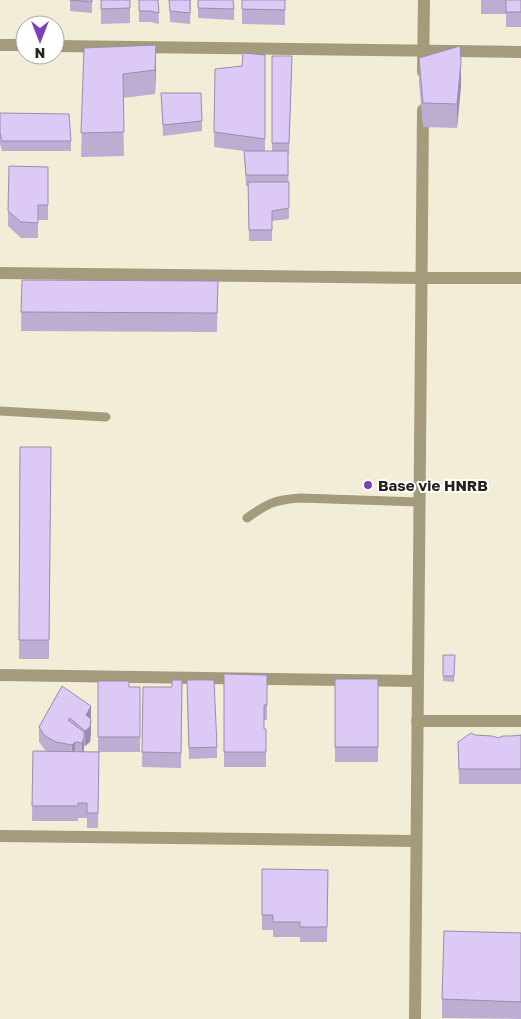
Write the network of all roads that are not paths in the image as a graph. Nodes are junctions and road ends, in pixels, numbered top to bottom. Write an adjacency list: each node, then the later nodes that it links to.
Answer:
1 (424, 0): 5 (street)
2 (0, 45): 3 (street)
3 (15, 45)
4 (65, 46): 5 (street)
5 (424, 51): 6 (street); 7 (street)
6 (521, 52)
7 (423, 80)
8 (423, 98): 10 (street)
9 (0, 273): 10 (street)
10 (421, 278): 11 (street); 14 (street)
11 (521, 278)
12 (0, 411): 13 (lane)
13 (106, 417)
14 (419, 502): 15 (lane); 17 (street)
15 (247, 518)
16 (0, 676): 17 (street)
17 (417, 682): 18 (street)
18 (417, 721): 19 (street); 21 (street)
19 (521, 721)
20 (0, 836): 21 (street)
21 (416, 841): 22 (street)
22 (415, 1019)

